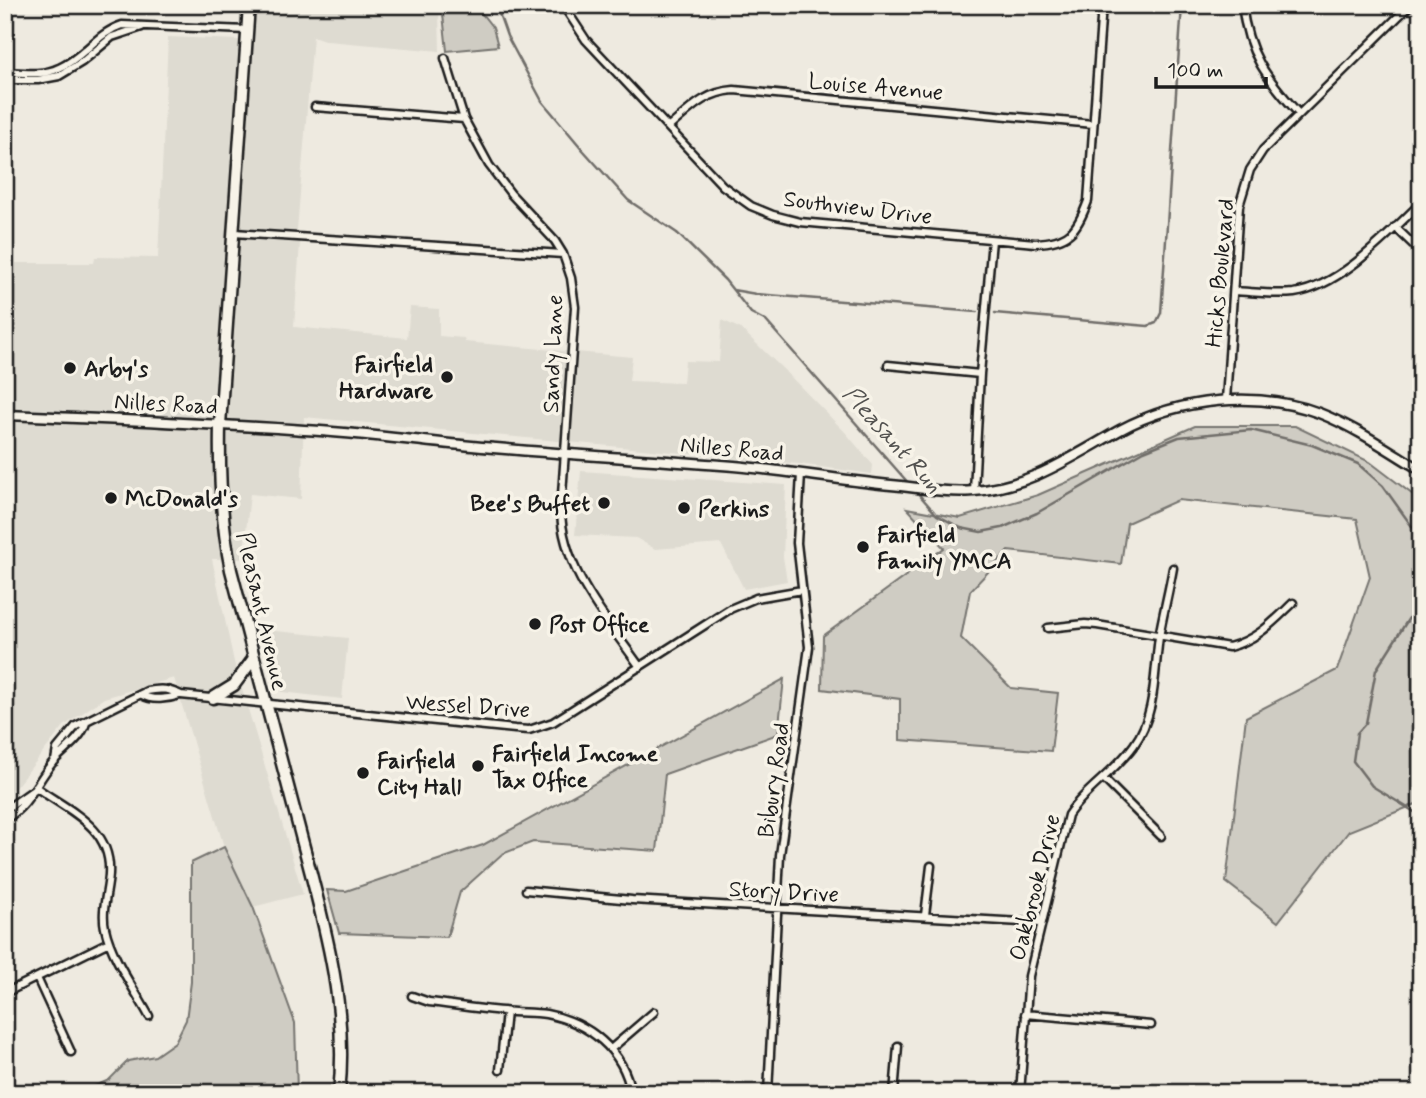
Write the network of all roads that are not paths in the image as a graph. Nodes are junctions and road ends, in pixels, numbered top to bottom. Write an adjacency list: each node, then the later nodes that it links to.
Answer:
1 (249, 5): 7 (main road, Pleasant Avenue)
2 (563, 5): 15 (street, Southview Drive)
3 (1102, 5): 14 (street)
4 (1242, 5): 12 (street)
5 (1410, 5): 12 (street, Hicks Boulevard)
6 (144, 27): 7 (street); 9 (street); 10 (street)
7 (247, 30): 18 (main road, Pleasant Avenue)
8 (444, 58): 13 (street, Sandy Lane)
9 (5, 72)
10 (5, 80)
11 (315, 107): 13 (street)
12 (1299, 114): 22 (street, Hicks Boulevard)
13 (464, 119): 21 (street, Sandy Lane)
14 (1093, 124): 15 (street, Louise Avenue); 19 (street, Southview Drive)
15 (669, 127): 19 (street, Southview Drive)
16 (1421, 203): 17 (street)
17 (1395, 227): 20 (street); 22 (street)
18 (234, 233): 21 (street); 27 (main road, Pleasant Avenue)
19 (992, 240): 24 (street)
20 (1421, 252)
21 (563, 254): 28 (street, Sandy Lane)
22 (1234, 291): 25 (street, Hicks Boulevard)
23 (888, 365): 24 (street)
24 (980, 374): 31 (street)
25 (1226, 400): 29 (street, Nilles Road); 31 (street, Nilles Road)
26 (5, 415): 27 (street, Nilles Road)
27 (220, 425): 28 (street, Nilles Road); 37 (main road, Pleasant Avenue)
28 (565, 454): 30 (street, Nilles Road); 38 (street, Sandy Lane)
29 (1421, 470)
30 (801, 474): 31 (street, Nilles Road); 33 (street, Bibury Road)
31 (974, 491)
32 (1173, 568): 36 (street, Oakbrook Drive)
33 (802, 590): 38 (street, Wessel Drive); 48 (street, Bibury Road)
34 (1293, 603): 36 (street)
35 (1048, 628): 36 (street)
36 (1159, 636): 41 (street, Oakbrook Drive)
37 (254, 657): 39 (main road); 40 (main road, Pleasant Avenue)
38 (640, 667): 40 (street, Wessel Drive)
39 (213, 698): 40 (street, Wessel Drive); 42 (street, Wessel Drive)
40 (266, 704): 64 (main road, Pleasant Avenue)
41 (1104, 779): 45 (street); 50 (street, Oakbrook Drive)
42 (37, 788): 43 (street, Wessel Drive); 44 (street, Wessel Drive); 51 (street)
43 (5, 810)
44 (5, 820)
45 (1161, 836)
46 (931, 866): 49 (street)
47 (526, 890): 48 (street, Story Drive)
48 (777, 908): 49 (street, Story Drive); 66 (street, Bibury Road)
49 (925, 915): 50 (street, Story Drive)
50 (1040, 923): 57 (street, Oakbrook Drive)
51 (109, 942): 52 (street); 58 (street)
52 (37, 978): 53 (street); 62 (street)
53 (6, 990)
54 (412, 996): 55 (street)
55 (506, 1012): 61 (street); 63 (street)
56 (654, 1012): 61 (street)
57 (1025, 1014): 59 (street); 68 (street, Oakbrook Drive)
58 (149, 1016)
59 (1151, 1025)
60 (898, 1046): 67 (street)
61 (612, 1048): 65 (street)
62 (71, 1052)
63 (500, 1070)
64 (339, 1093)
65 (631, 1093)
66 (768, 1093)
67 (894, 1093)
68 (1020, 1093)

